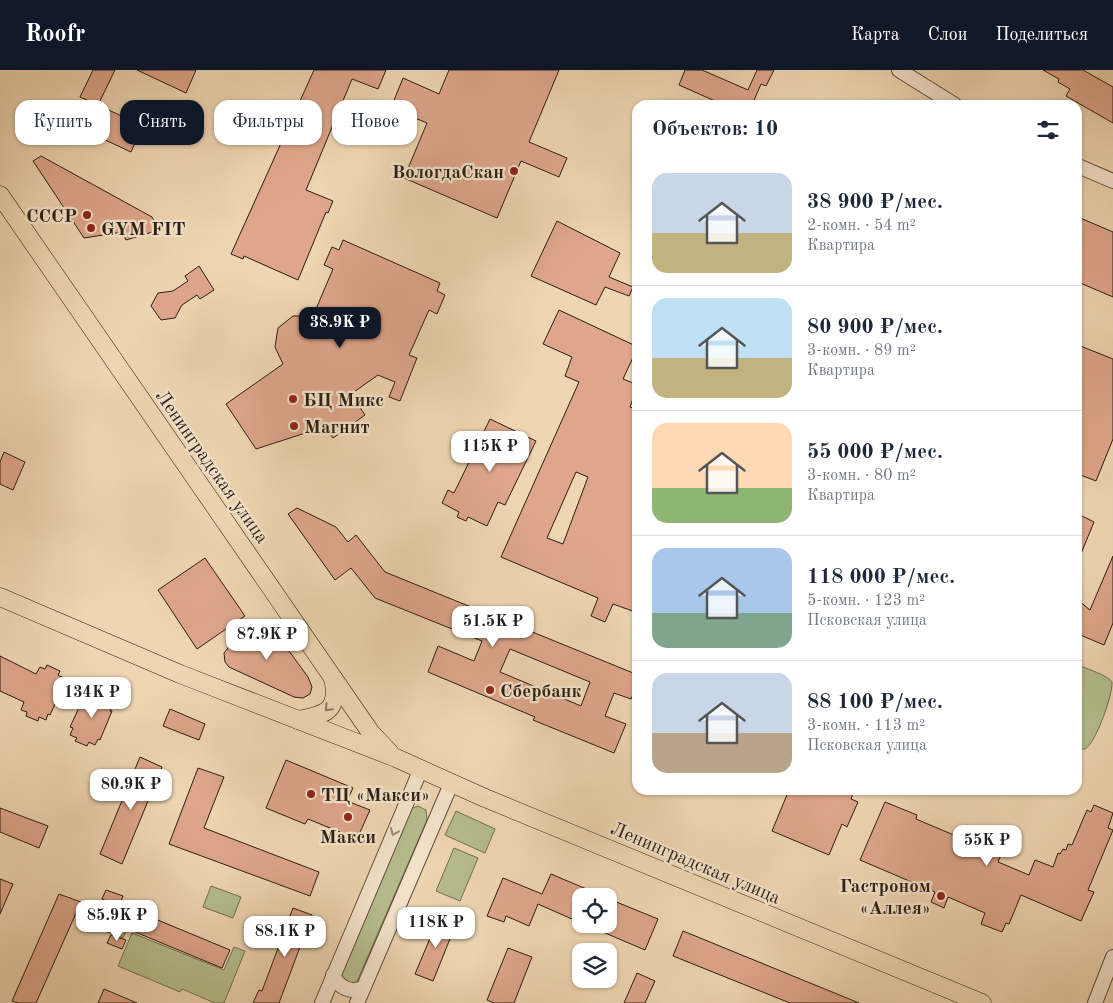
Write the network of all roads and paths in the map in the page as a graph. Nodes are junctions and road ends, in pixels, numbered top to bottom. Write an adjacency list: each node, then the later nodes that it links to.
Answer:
1 (899, 70): 2 (street)
2 (947, 100)
3 (1082, 168): 4 (street)
4 (1113, 181)
5 (0, 195): 7 (main road, Ленинградская улица)
6 (0, 597): 8 (main road, Ленинградская улица)
7 (333, 678): 8 (main road, one-way to 8); 9 (main road, Ленинградская улица)
8 (298, 720): 9 (main road, Ленинградская улица)
9 (396, 758): 10 (main road, Ленинградская улица)
10 (420, 771): 11 (main road, Ленинградская улица); 13 (street, one-way to 13)
11 (451, 784): 14 (street); 17 (main road, Ленинградская улица)
12 (1113, 957): 18 (street)
13 (334, 975): 14 (street); 15 (street)
14 (363, 988): 16 (street)
15 (322, 1003)
16 (356, 1003)
17 (982, 1003)
18 (1095, 1003)

